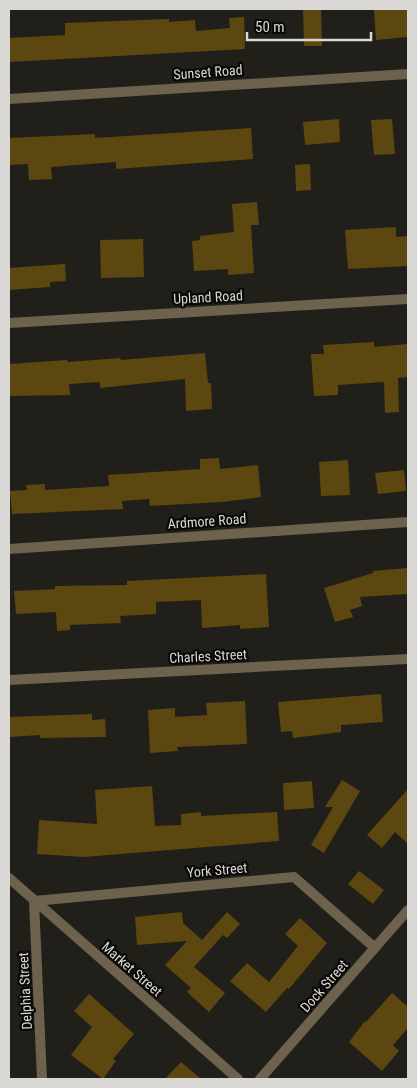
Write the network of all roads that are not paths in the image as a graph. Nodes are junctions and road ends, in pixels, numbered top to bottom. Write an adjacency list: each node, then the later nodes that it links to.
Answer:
1 (408, 74): 2 (street, Sunset Road)
2 (9, 98)
3 (408, 299): 4 (street, Upland Road)
4 (9, 323)
5 (408, 522): 6 (street, Ardmore Road)
6 (9, 549)
7 (408, 659): 8 (street, Charles Street)
8 (9, 680)
9 (9, 878): 10 (street, Market Street)
10 (34, 901): 12 (street, York Street); 13 (street, Delphia Street); 14 (street, Market Street)
11 (408, 910): 12 (street, Dock Street)
12 (375, 948): 15 (street, Dock Street)
13 (42, 1079)
14 (238, 1079)
15 (260, 1079)

